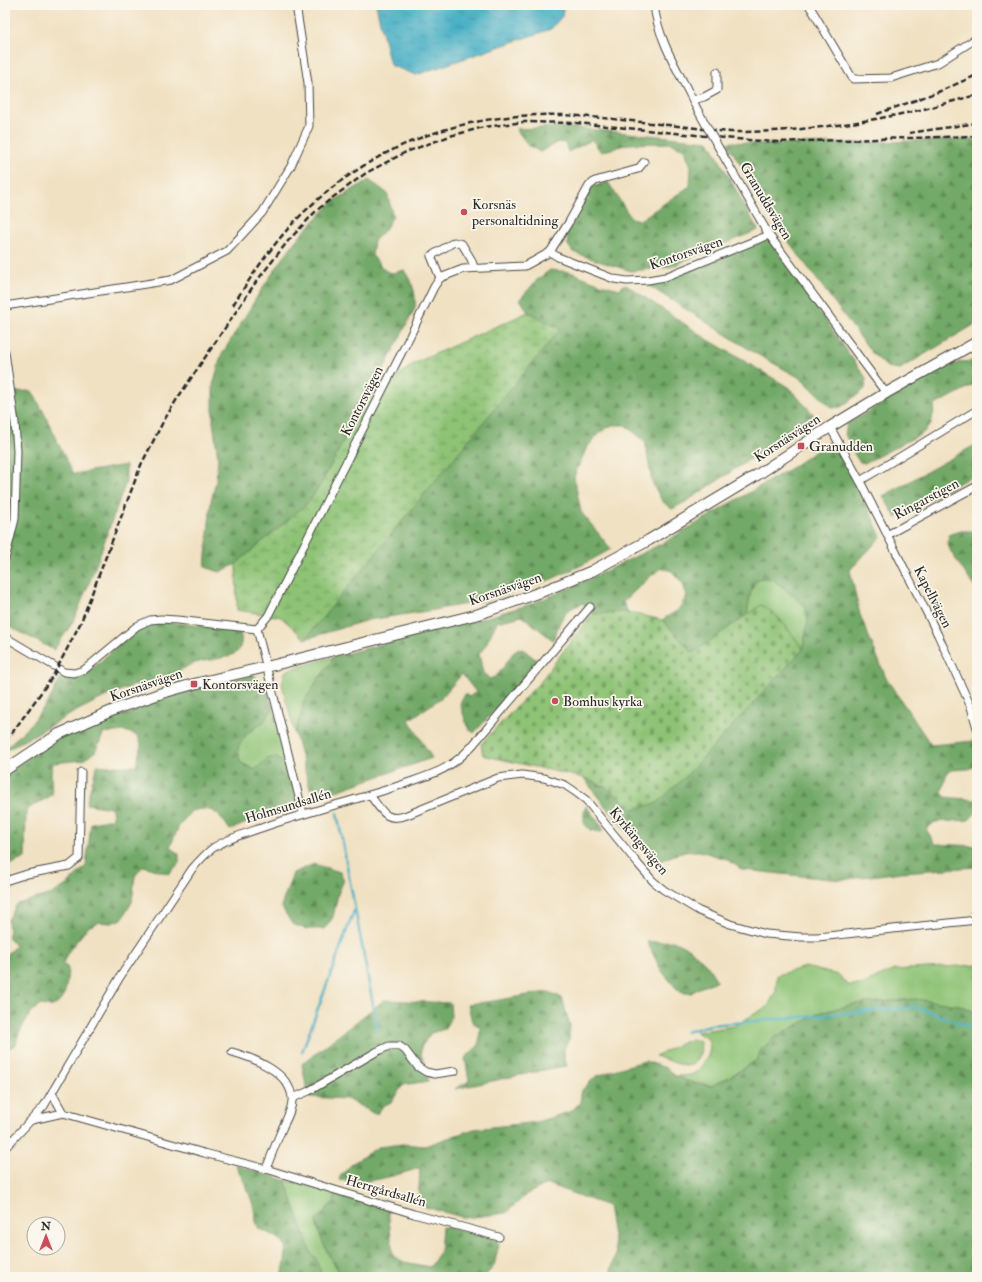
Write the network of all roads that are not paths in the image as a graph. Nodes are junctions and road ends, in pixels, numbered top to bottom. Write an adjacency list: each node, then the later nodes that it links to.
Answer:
1 (296, 5): 12 (street)
2 (654, 5): 6 (street, Granuddsvägen)
3 (809, 5): 4 (street)
4 (974, 40)
5 (717, 72): 6 (street)
6 (693, 100): 8 (street, Granuddsvägen, bridge)
7 (644, 162): 9 (street)
8 (769, 235): 9 (street, Kontorsvägen); 15 (street, Granuddsvägen)
9 (550, 252): 10 (street)
10 (474, 268): 11 (street); 11 (street)
11 (440, 278): 23 (street, Kontorsvägen)
12 (5, 306)
13 (977, 342): 15 (street, Korsnäsvägen)
14 (5, 352): 21 (street)
15 (886, 393): 17 (street, Korsnäsvägen)
16 (977, 410): 18 (street)
17 (830, 426): 18 (street, Kapellvägen); 25 (street, Korsnäsvägen)
18 (860, 481): 20 (street, Kapellvägen)
19 (977, 486): 20 (street, Ringarstigen)
20 (887, 534): 26 (street, Kapellvägen)
21 (5, 559)
22 (590, 607): 30 (street, Holmsundsallén)
23 (257, 629): 24 (street); 25 (street)
24 (5, 637)
25 (266, 667): 28 (street, Korsnäsvägen); 31 (street)
26 (974, 706): 27 (street, Kapellvägen)
27 (977, 728)
28 (5, 770)
29 (80, 772): 32 (street)
30 (370, 795): 31 (street, Holmsundsallén); 33 (street, Kyrkängsvägen)
31 (303, 813): 36 (street, Holmsundsallén)
32 (5, 881)
33 (977, 920)
34 (232, 1052): 37 (street)
35 (455, 1071): 37 (street)
36 (52, 1093): 38 (street); 39 (street, Holmsundsallén)
37 (293, 1098): 41 (street)
38 (63, 1112): 39 (street); 41 (street, Herrgårdsallén)
39 (32, 1120): 40 (street, Holmsundsallén)
40 (5, 1148)
41 (266, 1169): 42 (street, Herrgårdsallén)
42 (499, 1237)

